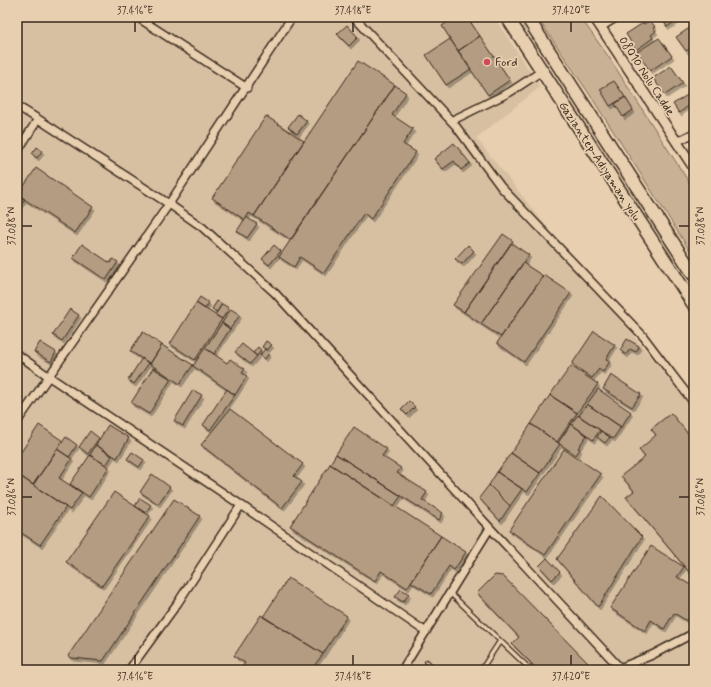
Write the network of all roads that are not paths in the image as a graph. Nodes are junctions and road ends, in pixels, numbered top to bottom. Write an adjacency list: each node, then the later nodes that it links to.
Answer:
1 (137, 17): 10 (street)
2 (292, 17): 10 (street)
3 (354, 17): 13 (street)
4 (507, 17): 9 (highway, Gaziantep-Adıyaman yolu)
5 (527, 17): 19 (highway, Gaziantep-Adıyaman yolu)
6 (594, 17): 8 (street, 08010 Nolu Cadde)
7 (616, 17): 8 (street)
8 (601, 27): 15 (street, 08010 Nolu Cadde)
9 (542, 71): 13 (street); 20 (highway, Gaziantep-Adıyaman yolu)
10 (246, 88): 18 (street)
11 (17, 106): 12 (street)
12 (38, 119): 16 (street); 18 (street)
13 (451, 121): 23 (street)
14 (694, 133): 15 (street)
15 (676, 142): 17 (street, 08010 Nolu Cadde)
16 (17, 152)
17 (694, 168)
18 (169, 204): 22 (street); 26 (street)
19 (694, 275)
20 (694, 305)
21 (17, 354): 22 (street)
22 (48, 376): 24 (street); 25 (street)
23 (694, 402)
24 (17, 422)
25 (241, 504): 28 (street); 33 (street)
26 (490, 528): 27 (street); 32 (street)
27 (450, 593): 28 (street); 30 (lane)
28 (426, 632): 34 (street)
29 (694, 633): 32 (street)
30 (500, 641): 36 (lane); 37 (lane)
31 (427, 662): 35 (lane)
32 (619, 669)
33 (129, 670)
34 (402, 670)
35 (435, 670)
36 (481, 670)
37 (530, 670)

